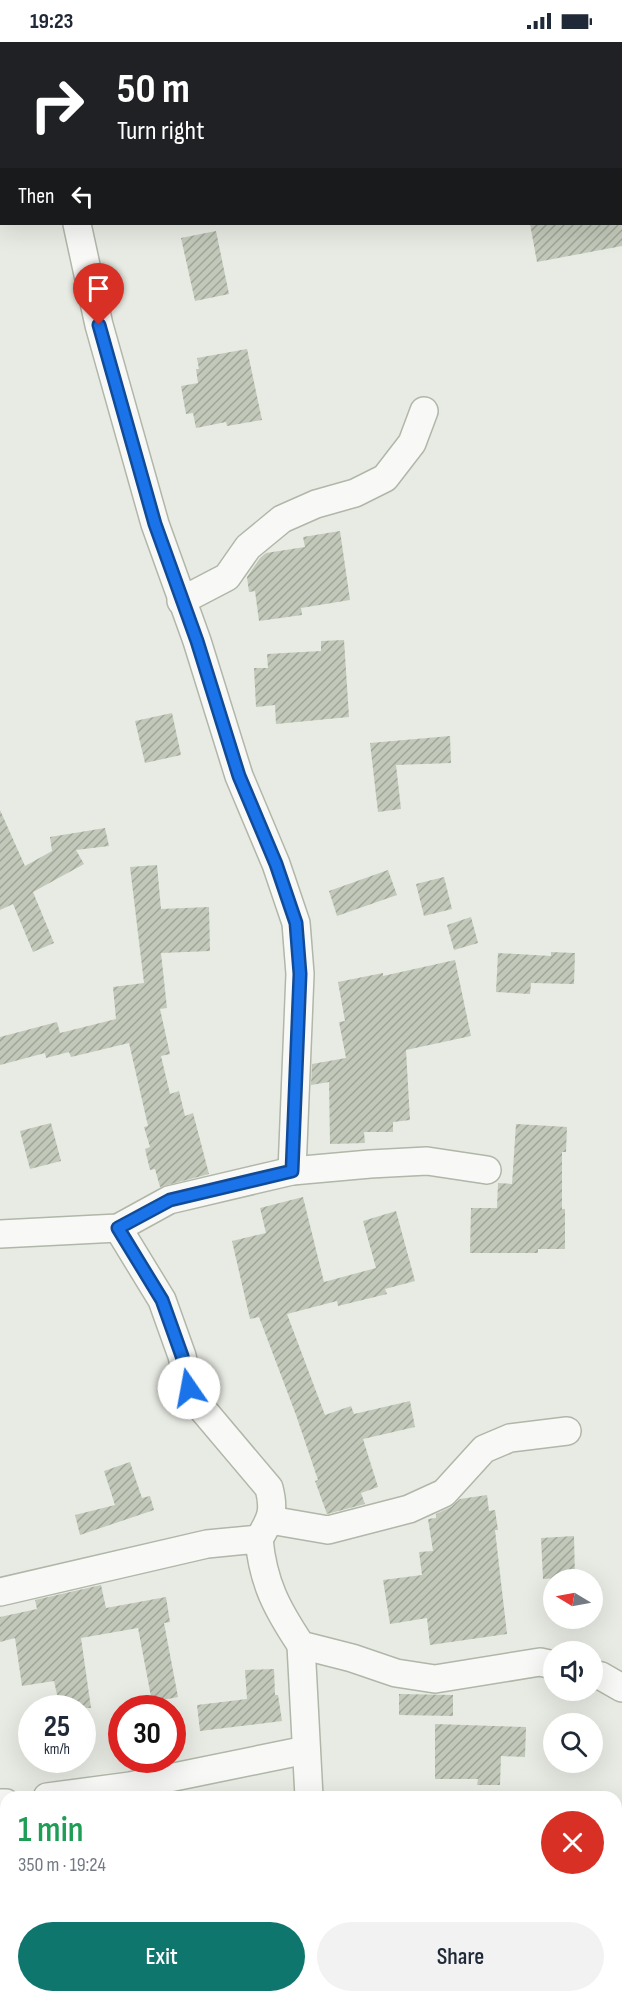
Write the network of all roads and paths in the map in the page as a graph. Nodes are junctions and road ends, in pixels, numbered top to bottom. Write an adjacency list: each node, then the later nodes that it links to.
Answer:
1 (77, 225): 3 (street)
2 (424, 411): 3 (street)
3 (182, 601): 5 (street)
4 (487, 1170): 5 (street)
5 (292, 1171): 6 (street)
6 (118, 1228): 7 (street); 9 (street)
7 (0, 1234)
8 (567, 1431): 9 (street)
9 (265, 1530): 10 (street); 11 (street)
10 (0, 1592)
11 (301, 1645): 12 (street); 15 (street)
12 (543, 1663)
13 (603, 1677): 14 (street)
14 (622, 1688)
15 (306, 1750): 16 (street); 17 (street)
16 (93, 1791)
17 (309, 1791)

